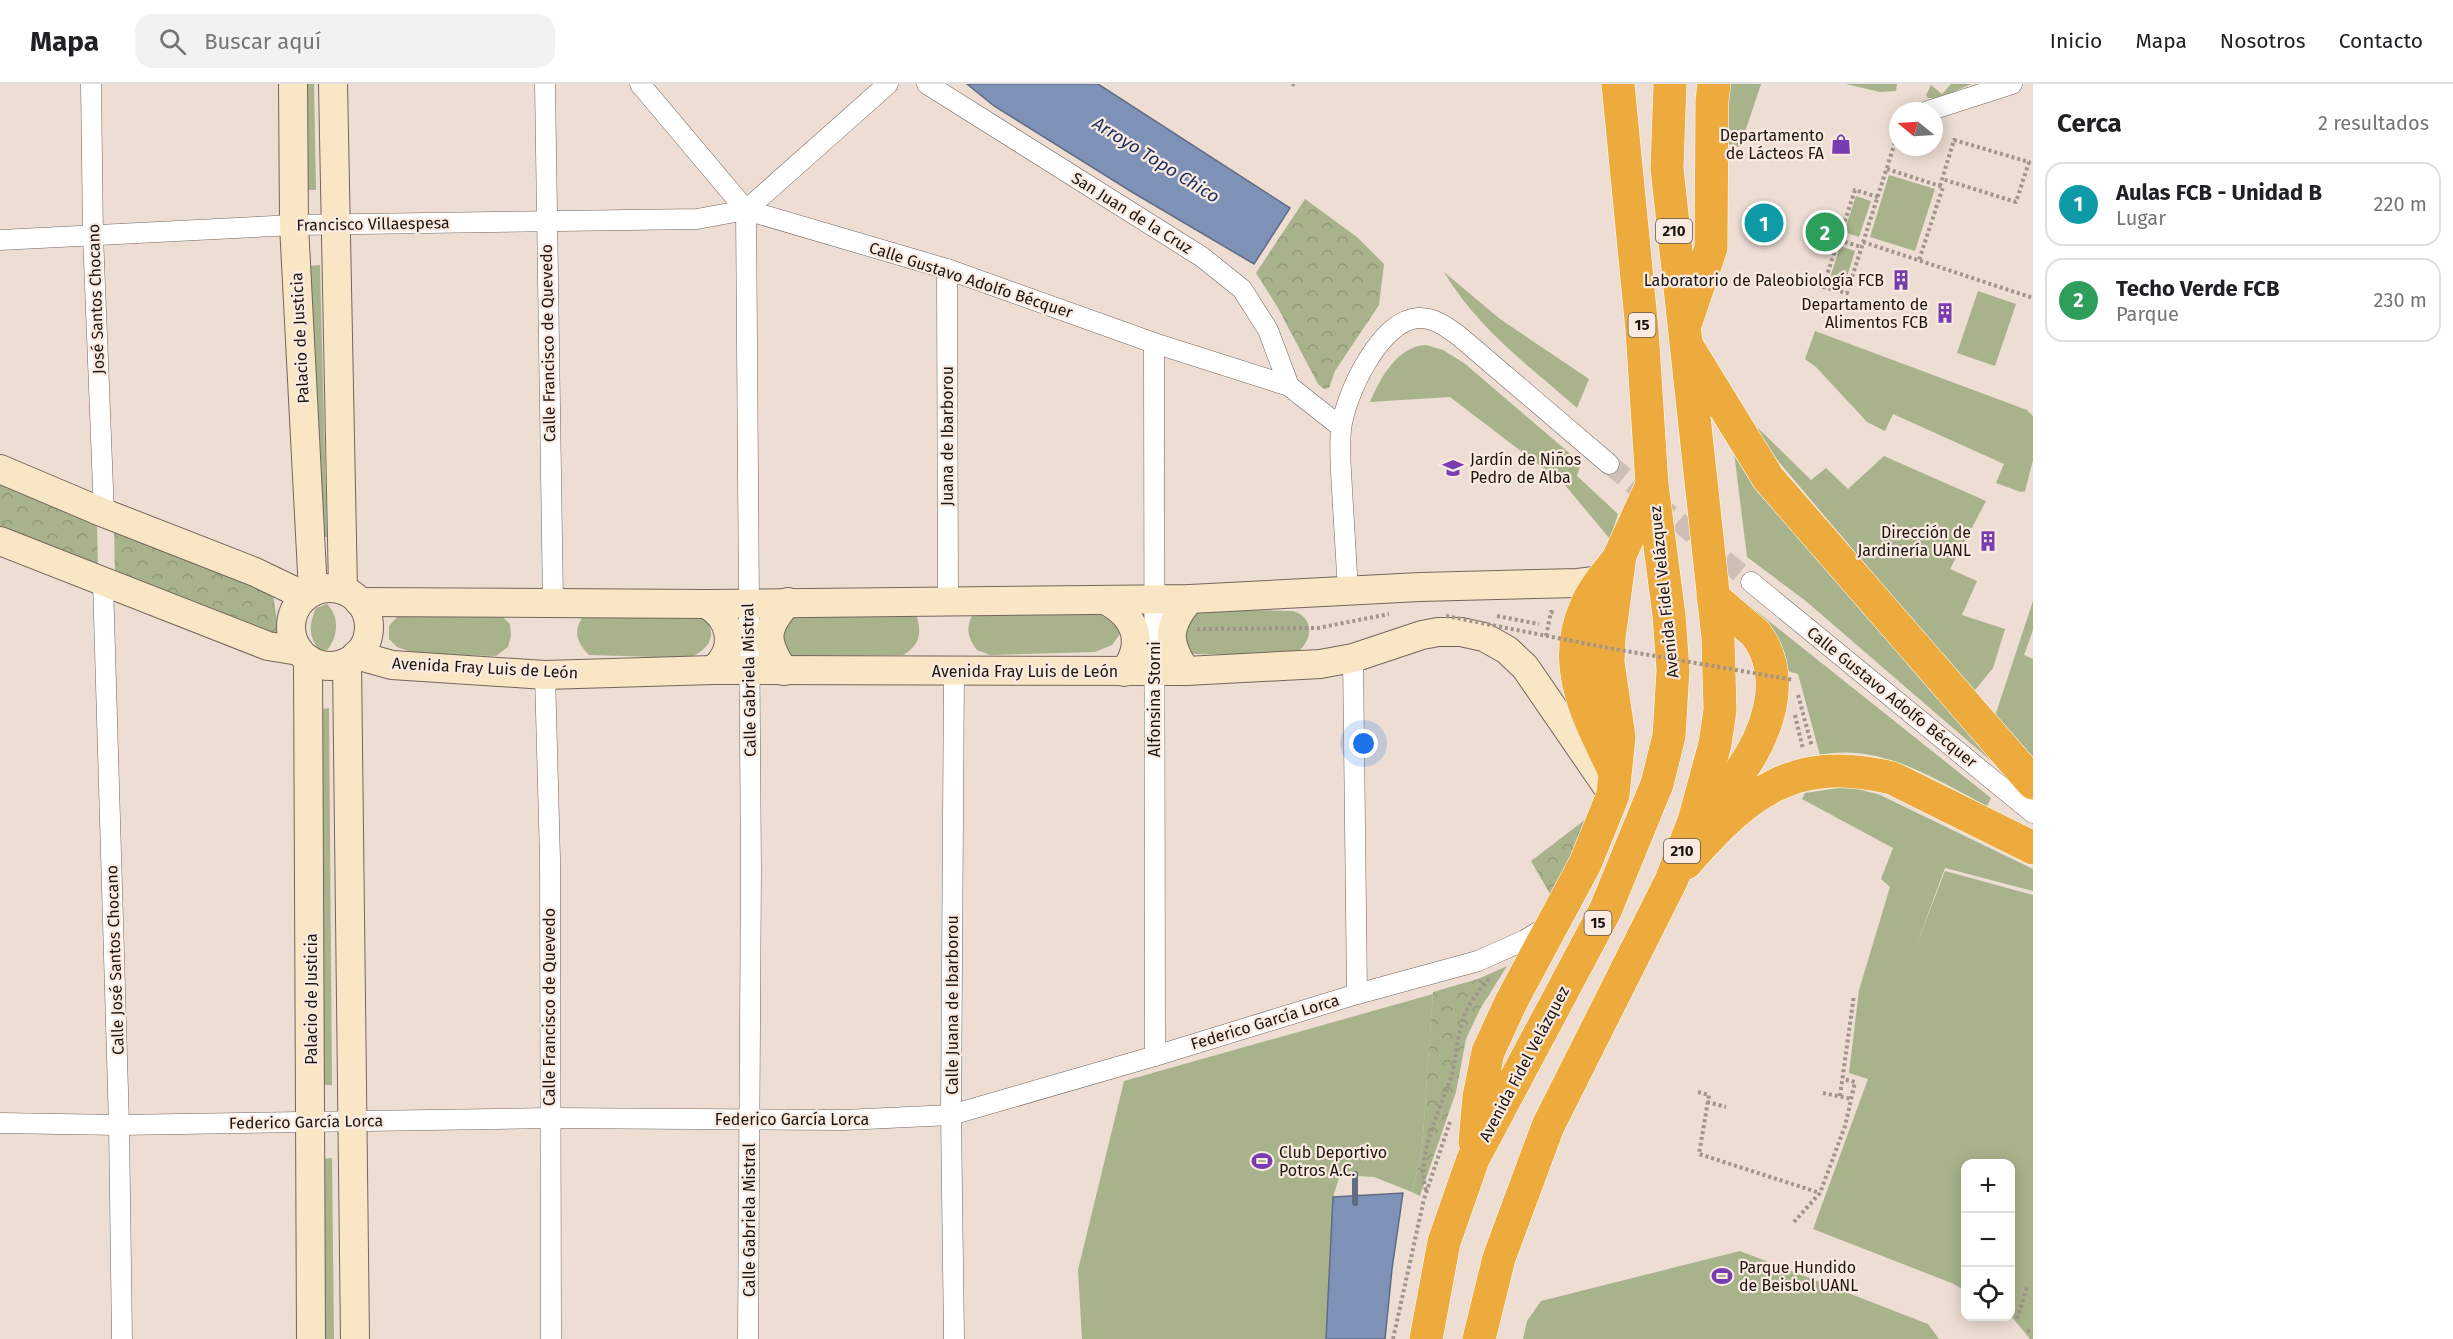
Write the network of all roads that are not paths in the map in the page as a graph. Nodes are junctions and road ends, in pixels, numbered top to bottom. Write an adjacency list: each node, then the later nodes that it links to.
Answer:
1 (91, 84): 19 (street, José Santos Chocano)
2 (293, 84): 18 (street, Palacio de Justicia)
3 (333, 84): 17 (street)
4 (545, 84): 16 (street, Calle Francisco de Quevedo)
5 (640, 84): 15 (street)
6 (888, 84): 15 (street)
7 (927, 84): 24 (street, San Juan de la Cruz)
8 (1597, 84): 14 (highway, 15)
9 (1618, 84): 14 (highway, Avenida Fidel Velázquez)
10 (1670, 84): 22 (highway, 210)
11 (1714, 84): 22 (highway)
12 (2012, 84): 13 (street)
13 (1943, 106)
14 (1626, 166): 28 (highway, Avenida Fidel Velázquez / 15)
15 (746, 210): 16 (street, Francisco Villaespesa); 21 (street, Calle Gustavo Adolfo Bécquer); 44 (street, Calle Gabriela Mistral)
16 (545, 221): 17 (street, Francisco Villaespesa); 43 (street, Calle Francisco de Quevedo)
17 (336, 224): 18 (street, Francisco Villaespesa); 36 (street)
18 (294, 225): 19 (street, Francisco Villaespesa); 35 (street, Palacio de Justicia)
19 (93, 235): 20 (street, Francisco Villaespesa); 29 (street, José Santos Chocano)
20 (0, 240)
21 (947, 269): 23 (street, Calle Gustavo Adolfo Bécquer); 42 (street, Juana de Ibarborou)
22 (1684, 336): 37 (highway, 210); 59 (highway)
23 (1154, 343): 24 (street, Calle Gustavo Adolfo Bécquer); 38 (street, Alfonsina Storni)
24 (1289, 386): 25 (street, Calle Gustavo Adolfo Bécquer)
25 (1341, 427): 26 (street); 34 (street)
26 (1610, 464)
27 (0, 469): 29 (street)
28 (1652, 485): 31 (highway); 75 (highway, Avenida Fidel Velázquez / 15)
29 (104, 513): 35 (street)
30 (0, 541): 32 (street)
31 (1611, 567): 34 (street); 60 (highway)
32 (103, 582): 47 (street); 74 (street, Calle José Santos Chocano)
33 (1751, 582): 61 (street, Calle Gustavo Adolfo Bécquer)
34 (1348, 591): 39 (street)
35 (309, 594): 36 (street); 47 (street)
36 (351, 596): 45 (street); 48 (street)
37 (1713, 597): 62 (highway, 210); 62 (highway)
38 (1153, 599): 39 (street); 40 (street); 57 (street, Alfonsina Storni)
39 (1190, 599): 55 (street)
40 (1105, 600): 42 (street); 56 (street)
41 (788, 602): 42 (street); 44 (street); 52 (street)
42 (948, 602)
43 (553, 603): 45 (street); 46 (street)
44 (748, 603): 46 (street); 54 (street, Calle Gabriela Mistral)
45 (390, 604): 50 (street)
46 (706, 604): 51 (street)
47 (303, 655): 48 (street); 72 (street, Palacio de Justicia)
48 (352, 658): 50 (street, Avenida Fray Luis de León); 71 (street)
49 (1353, 658): 55 (street, Avenida Fray Luis de León); 60 (street, Avenida Fray Luis de León); 66 (street)
50 (392, 665): 58 (street, Avenida Fray Luis de León)
51 (713, 670): 54 (street, Avenida Fray Luis de León); 58 (street, Avenida Fray Luis de León)
52 (784, 670): 53 (street, Avenida Fray Luis de León); 54 (street, Avenida Fray Luis de León)
53 (954, 670): 56 (street, Avenida Fray Luis de León); 68 (street, Calle Juana de Ibarborou)
54 (748, 671): 70 (street, Calle Gabriela Mistral)
55 (1186, 671): 57 (street, Avenida Fray Luis de León)
56 (1124, 672): 57 (street, Avenida Fray Luis de León)
57 (1154, 672): 67 (street, Alfonsina Storni)
58 (545, 675): 69 (street, Calle Francisco de Quevedo)
59 (2033, 783)
60 (1615, 785): 65 (highway)
61 (2033, 813)
62 (1694, 821): 64 (highway, 210)
63 (2033, 848): 64 (highway)
64 (1671, 880): 83 (highway, 210)
65 (1553, 923): 66 (street, Federico García Lorca); 75 (highway)
66 (1357, 993): 67 (street, Federico García Lorca)
67 (1155, 1056): 68 (street, Federico García Lorca)
68 (951, 1115): 70 (street, Federico García Lorca); 81 (street, Calle Juana de Ibarborou)
69 (549, 1118): 70 (street, Federico García Lorca); 71 (street, Federico García Lorca); 79 (street, Calle Francisco de Quevedo)
70 (749, 1119): 80 (street, Calle Gabriela Mistral)
71 (354, 1121): 72 (street, Federico García Lorca); 78 (street)
72 (312, 1122): 74 (street, Federico García Lorca); 77 (street, Palacio de Justicia)
73 (0, 1123): 74 (street, Federico García Lorca)
74 (120, 1125): 76 (street, Calle José Santos Chocano)
75 (1473, 1159): 82 (highway, Avenida Fidel Velázquez / 15)
76 (122, 1339)
77 (311, 1339)
78 (355, 1339)
79 (551, 1339)
80 (748, 1339)
81 (954, 1339)
82 (1426, 1339)
83 (1479, 1339)

